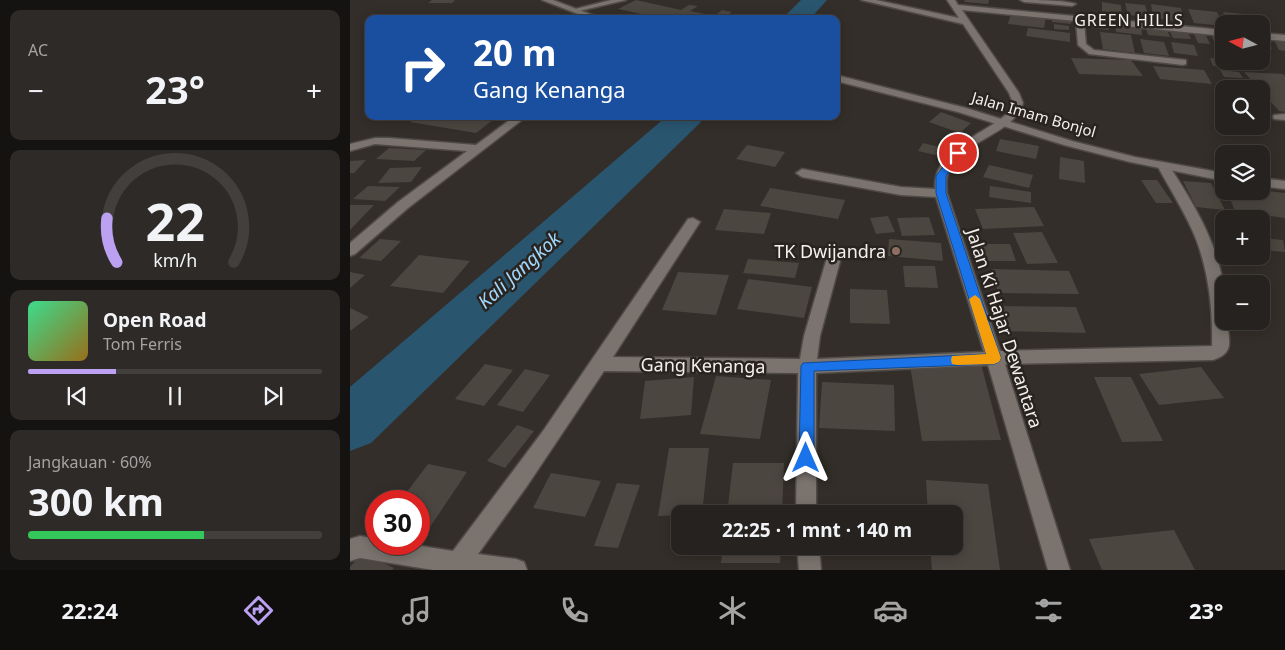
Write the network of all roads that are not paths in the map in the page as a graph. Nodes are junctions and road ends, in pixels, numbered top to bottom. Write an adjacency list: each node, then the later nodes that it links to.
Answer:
1 (546, 0): 7 (street)
2 (622, 0): 7 (street)
3 (865, 0): 10 (street)
4 (1024, 0): 6 (street)
5 (954, 4): 9 (street); 10 (street)
6 (1072, 4)
7 (575, 10): 8 (street)
8 (588, 15)
9 (1080, 19): 11 (street); 14 (street)
10 (966, 22): 17 (street)
11 (1215, 32)
12 (1270, 37): 13 (street)
13 (1285, 38)
14 (1183, 62)
15 (840, 79): 17 (street, Jalan Imam Bonjol)
16 (517, 120): 19 (street)
17 (1003, 123): 20 (street, Jalan Imam Bonjol); 25 (street, Jalan Ki Hajar Dewantara)
18 (350, 148): 19 (street)
19 (479, 149): 27 (street)
20 (1164, 167): 22 (street, Jalan Imam Bonjol); 29 (street, Gang Kenanga)
21 (802, 173): 25 (street)
22 (1215, 176)
23 (1270, 183): 24 (street)
24 (1285, 184)
25 (941, 193): 29 (street, Jalan Ki Hajar Dewantara)
26 (693, 222): 30 (street)
27 (350, 251)
28 (835, 254): 31 (street)
29 (994, 358): 31 (street, Gang Kenanga); 38 (street, Jalan Ki Hajar Dewantara)
30 (600, 364): 31 (street, Gang Kenanga); 35 (street)
31 (807, 366): 32 (street)
32 (806, 505)
33 (355, 549): 35 (street)
34 (809, 555): 37 (street)
35 (458, 563): 36 (street)
36 (516, 570)
37 (810, 570)
38 (1059, 570)

